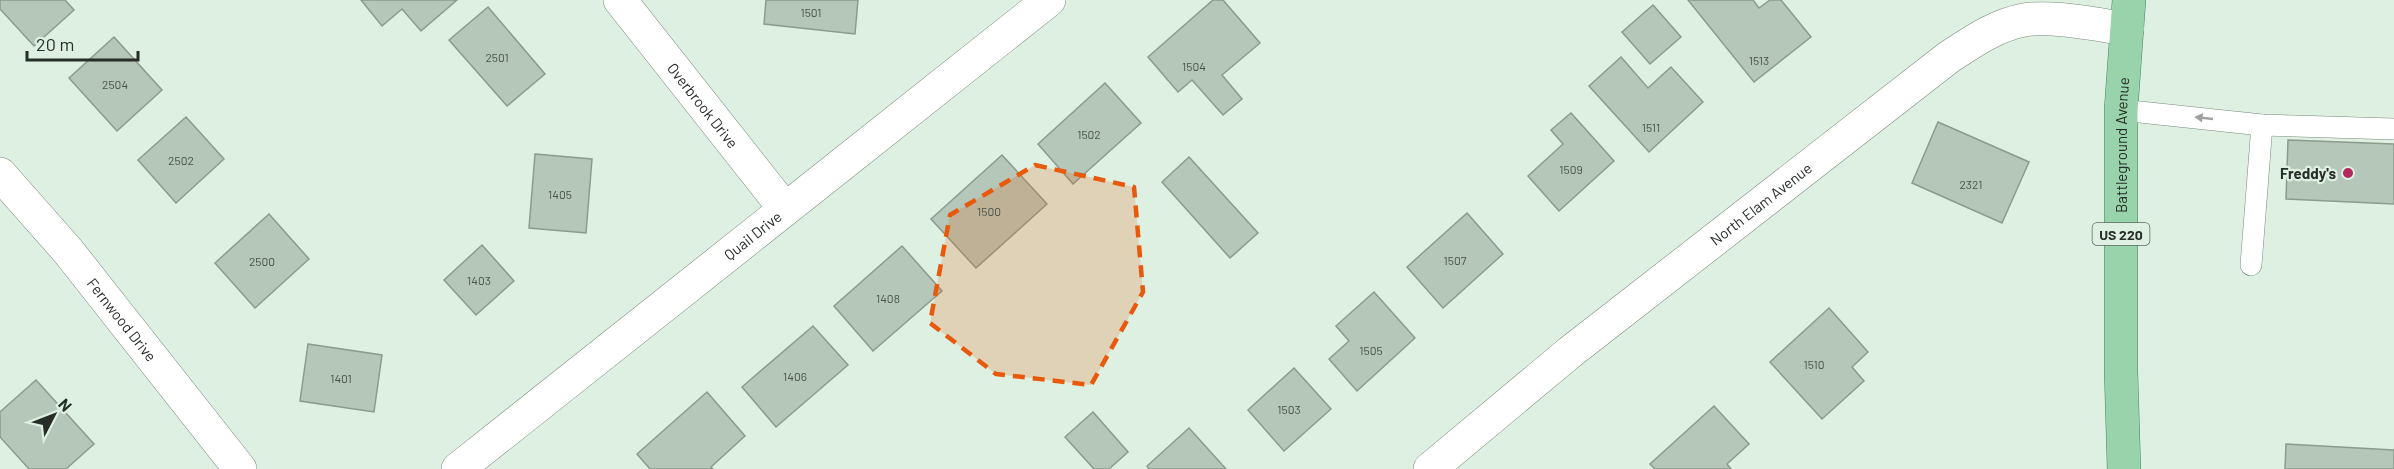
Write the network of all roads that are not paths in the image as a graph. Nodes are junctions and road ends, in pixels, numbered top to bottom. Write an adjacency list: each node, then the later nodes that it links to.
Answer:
1 (620, 0): 10 (street, Overbrook Drive)
2 (1048, 0): 10 (street, Quail Drive)
3 (2014, 0): 5 (street)
4 (2128, 14): 5 (street, North Elam Avenue); 6 (main road, Battleground Avenue / US 220)
5 (1985, 34): 14 (street, North Elam Avenue)
6 (2121, 110): 7 (lane, one-way to 6); 15 (main road, Battleground Avenue / US 220)
7 (2262, 125): 8 (lane); 11 (lane)
8 (2394, 129)
9 (0, 174): 12 (street, Fernwood Drive)
10 (785, 209): 13 (street, Quail Drive)
11 (2251, 265)
12 (240, 469)
13 (458, 469)
14 (1430, 469)
15 (2124, 469)

